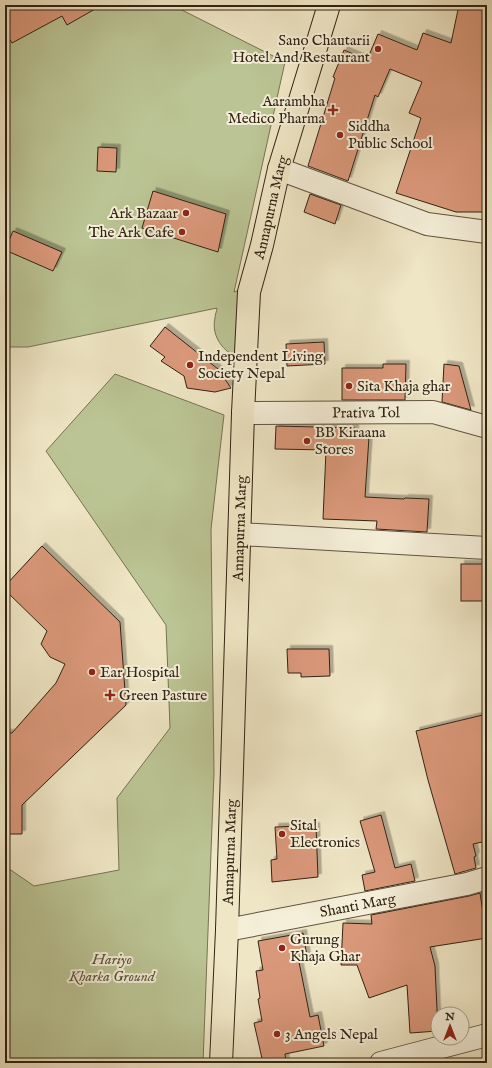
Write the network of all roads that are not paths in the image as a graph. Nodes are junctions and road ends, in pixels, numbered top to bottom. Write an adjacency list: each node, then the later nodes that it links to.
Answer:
1 (329, 5): 2 (main road, Annapurna Marg)
2 (279, 169): 3 (street); 4 (main road, Annapurna Marg)
3 (487, 232)
4 (243, 413): 5 (street, Prativa Tol); 6 (main road, Annapurna Marg)
5 (487, 427)
6 (240, 534): 7 (street); 9 (main road, Annapurna Marg)
7 (487, 548)
8 (487, 878): 9 (street, Shanti Marg)
9 (227, 930): 11 (main road, Annapurna Marg)
10 (487, 1034): 12 (street)
11 (221, 1063)
12 (382, 1063)

